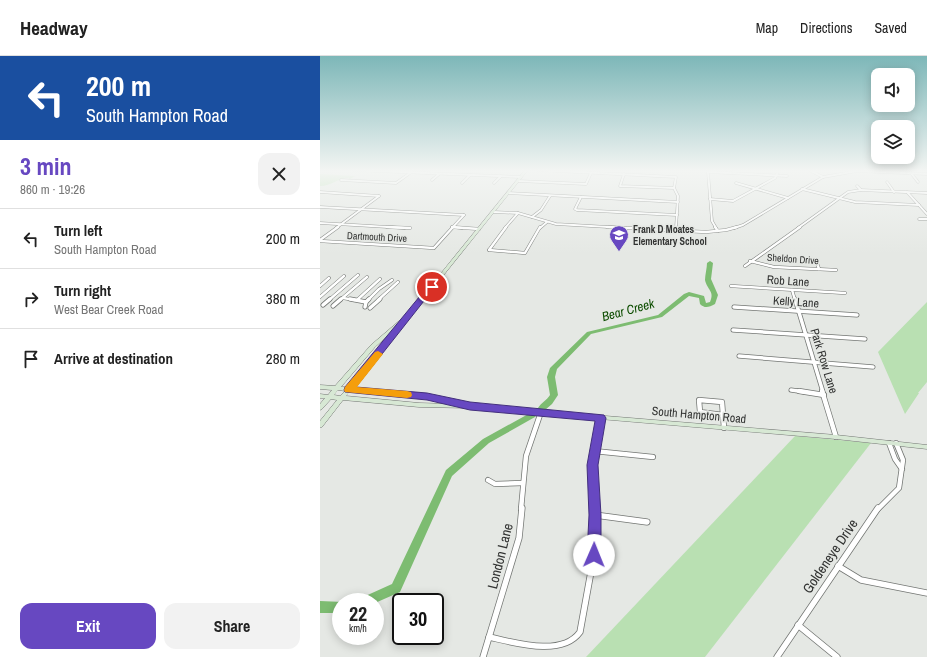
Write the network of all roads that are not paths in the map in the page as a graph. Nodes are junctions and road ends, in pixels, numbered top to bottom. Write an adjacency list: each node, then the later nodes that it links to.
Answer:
1 (376, 198): 15 (street)
2 (504, 198): 16 (main road)
3 (549, 198): 20 (street)
4 (580, 198): 19 (street)
5 (601, 198): 12 (street)
6 (678, 198): 12 (street)
7 (738, 198): 11 (street)
8 (788, 198): 30 (street)
9 (837, 198): 13 (street); 32 (street)
10 (913, 198): 13 (street)
11 (710, 199): 30 (street)
12 (678, 202): 19 (street)
13 (919, 205): 18 (street)
14 (320, 207): 15 (street)
15 (362, 209): 25 (street); 27 (street)
16 (494, 212): 17 (street); 28 (main road)
17 (518, 213): 20 (street); 23 (street)
18 (927, 214)
19 (677, 215): 29 (street)
20 (532, 216): 23 (street)
21 (919, 219): 22 (street)
22 (927, 219)
23 (547, 222): 29 (street)
24 (320, 223): 25 (street)
25 (341, 224): 26 (street); 31 (street)
26 (410, 228)
27 (451, 228): 28 (street); 31 (street, Dartmouth Drive)
28 (478, 230): 58 (main road)
29 (676, 230): 30 (street)
30 (718, 231)
31 (320, 241)
32 (750, 261): 34 (street); 35 (street, Sheldon Drive)
33 (817, 263): 35 (street)
34 (745, 266)
35 (819, 269): 36 (street, Sheldon Drive)
36 (836, 270)
37 (344, 276): 48 (street)
38 (358, 276): 52 (street)
39 (367, 277): 49 (street)
40 (329, 278): 44 (street)
41 (380, 279): 50 (street)
42 (392, 280): 51 (street)
43 (398, 282): 56 (street)
44 (320, 286)
45 (731, 286): 46 (street, Rob Lane)
46 (792, 290): 47 (street, Rob Lane); 57 (street, Park Row Lane)
47 (845, 294)
48 (320, 296)
49 (343, 298): 50 (street); 53 (street)
50 (356, 300): 51 (street)
51 (366, 302): 54 (street)
52 (323, 305)
53 (333, 306)
54 (365, 307)
55 (734, 307): 57 (street, Kelly Lane)
56 (370, 308)
57 (799, 312): 59 (street, Kelly Lane); 61 (street, Park Row Lane)
58 (411, 313): 67 (main road); 68 (main road)
59 (857, 315)
60 (733, 330): 61 (street)
61 (806, 335): 62 (street); 64 (street, Park Row Lane)
62 (865, 339)
63 (739, 356): 64 (street)
64 (813, 362): 65 (street); 70 (street, Park Row Lane)
65 (873, 367)
66 (320, 387): 67 (main road, South Hampton Road)
67 (337, 388): 68 (main road, South Hampton Road); 72 (main road)
68 (349, 390): 73 (main road); 74 (main road, South Hampton Road)
69 (791, 390): 70 (street)
70 (824, 395): 81 (street, Park Row Lane)
71 (320, 396): 72 (main road, South Hampton Road)
72 (329, 397): 73 (main road, South Hampton Road); 75 (main road)
73 (341, 398): 74 (main road, South Hampton Road); 79 (main road)
74 (470, 406): 76 (main road, South Hampton Road)
75 (320, 408)
76 (541, 412): 78 (main road, South Hampton Road); 89 (street, London Lane)
77 (723, 415): 77 (street); 80 (street)
78 (601, 418): 80 (main road, South Hampton Road); 85 (street)
79 (320, 424)
80 (724, 428): 81 (main road, South Hampton Road)
81 (836, 437): 82 (main road, South Hampton Road)
82 (889, 443): 83 (main road, South Hampton Road); 87 (street)
83 (896, 443): 84 (main road, South Hampton Road); 87 (street, Goldeneye Drive)
84 (927, 447)
85 (594, 452): 86 (street); 90 (street)
86 (653, 457)
87 (902, 470): 92 (street, Goldeneye Drive)
88 (488, 480): 89 (street)
89 (523, 483): 95 (street, London Lane)
90 (595, 515): 91 (street); 95 (street)
91 (647, 522)
92 (838, 566): 93 (street); 94 (street, Goldeneye Drive)
93 (927, 593)
94 (798, 625): 97 (street, Goldeneye Drive); 98 (street)
95 (489, 637): 96 (street, London Lane)
96 (483, 657)
97 (777, 657)
98 (837, 657)

